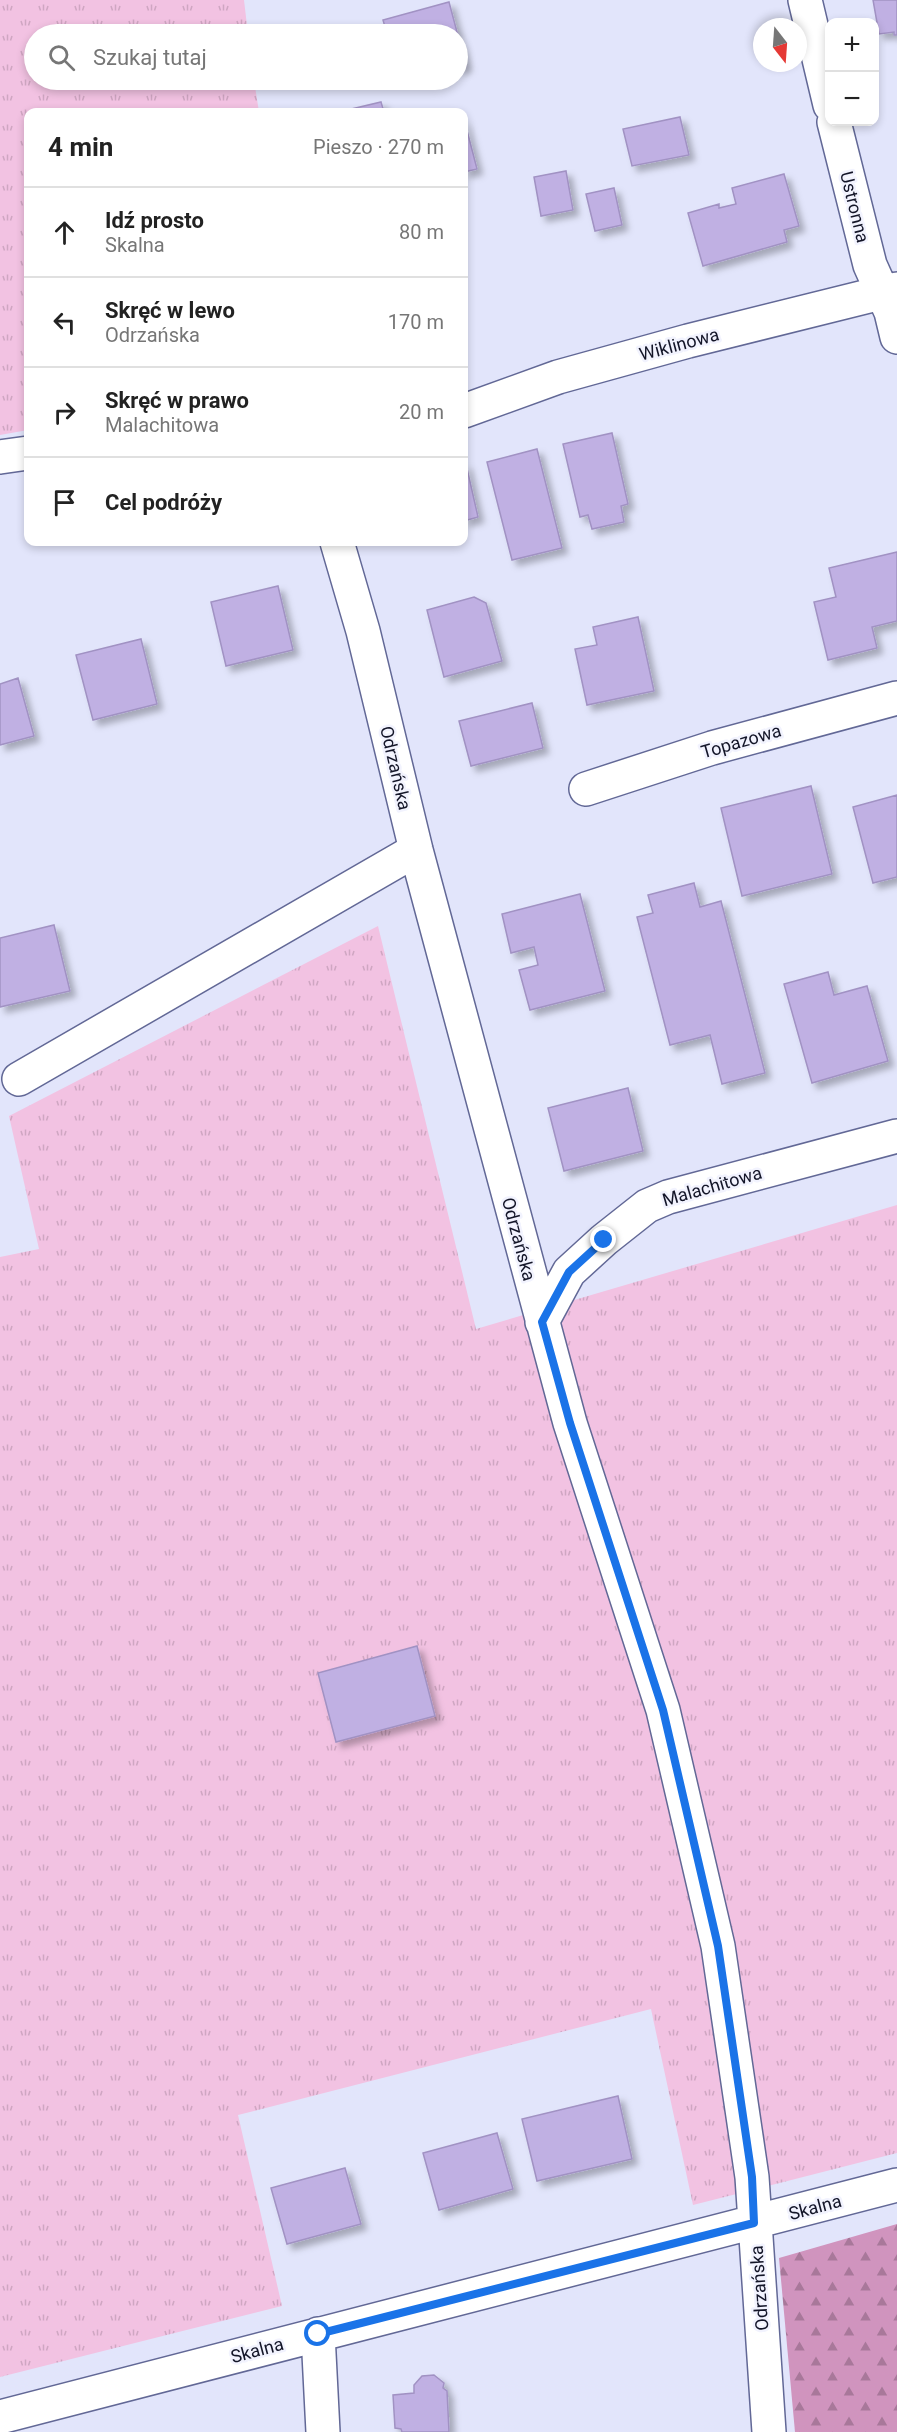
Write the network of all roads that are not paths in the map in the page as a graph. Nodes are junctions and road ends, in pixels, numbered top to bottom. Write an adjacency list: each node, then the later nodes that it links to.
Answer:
1 (805, 0): 2 (street)
2 (825, 84)
3 (835, 126): 4 (street, Ustronna)
4 (889, 290): 5 (street, Ustronna); 6 (street, Wiklinowa)
5 (897, 336)
6 (468, 410)
7 (24, 454): 8 (street)
8 (0, 457)
9 (338, 546): 12 (street, Odrzańska)
10 (897, 698): 11 (street, Topazowa)
11 (586, 789)
12 (416, 850): 13 (street); 15 (street, Odrzańska)
13 (19, 1079)
14 (897, 1136): 15 (street, Malachitowa)
15 (542, 1322): 17 (street, Odrzańska)
16 (897, 2185): 17 (street, Skalna)
17 (754, 2223): 18 (street, Skalna); 21 (street, Odrzańska)
18 (318, 2334): 19 (street, Skalna); 20 (street)
19 (0, 2417)
20 (323, 2432)
21 (769, 2432)

